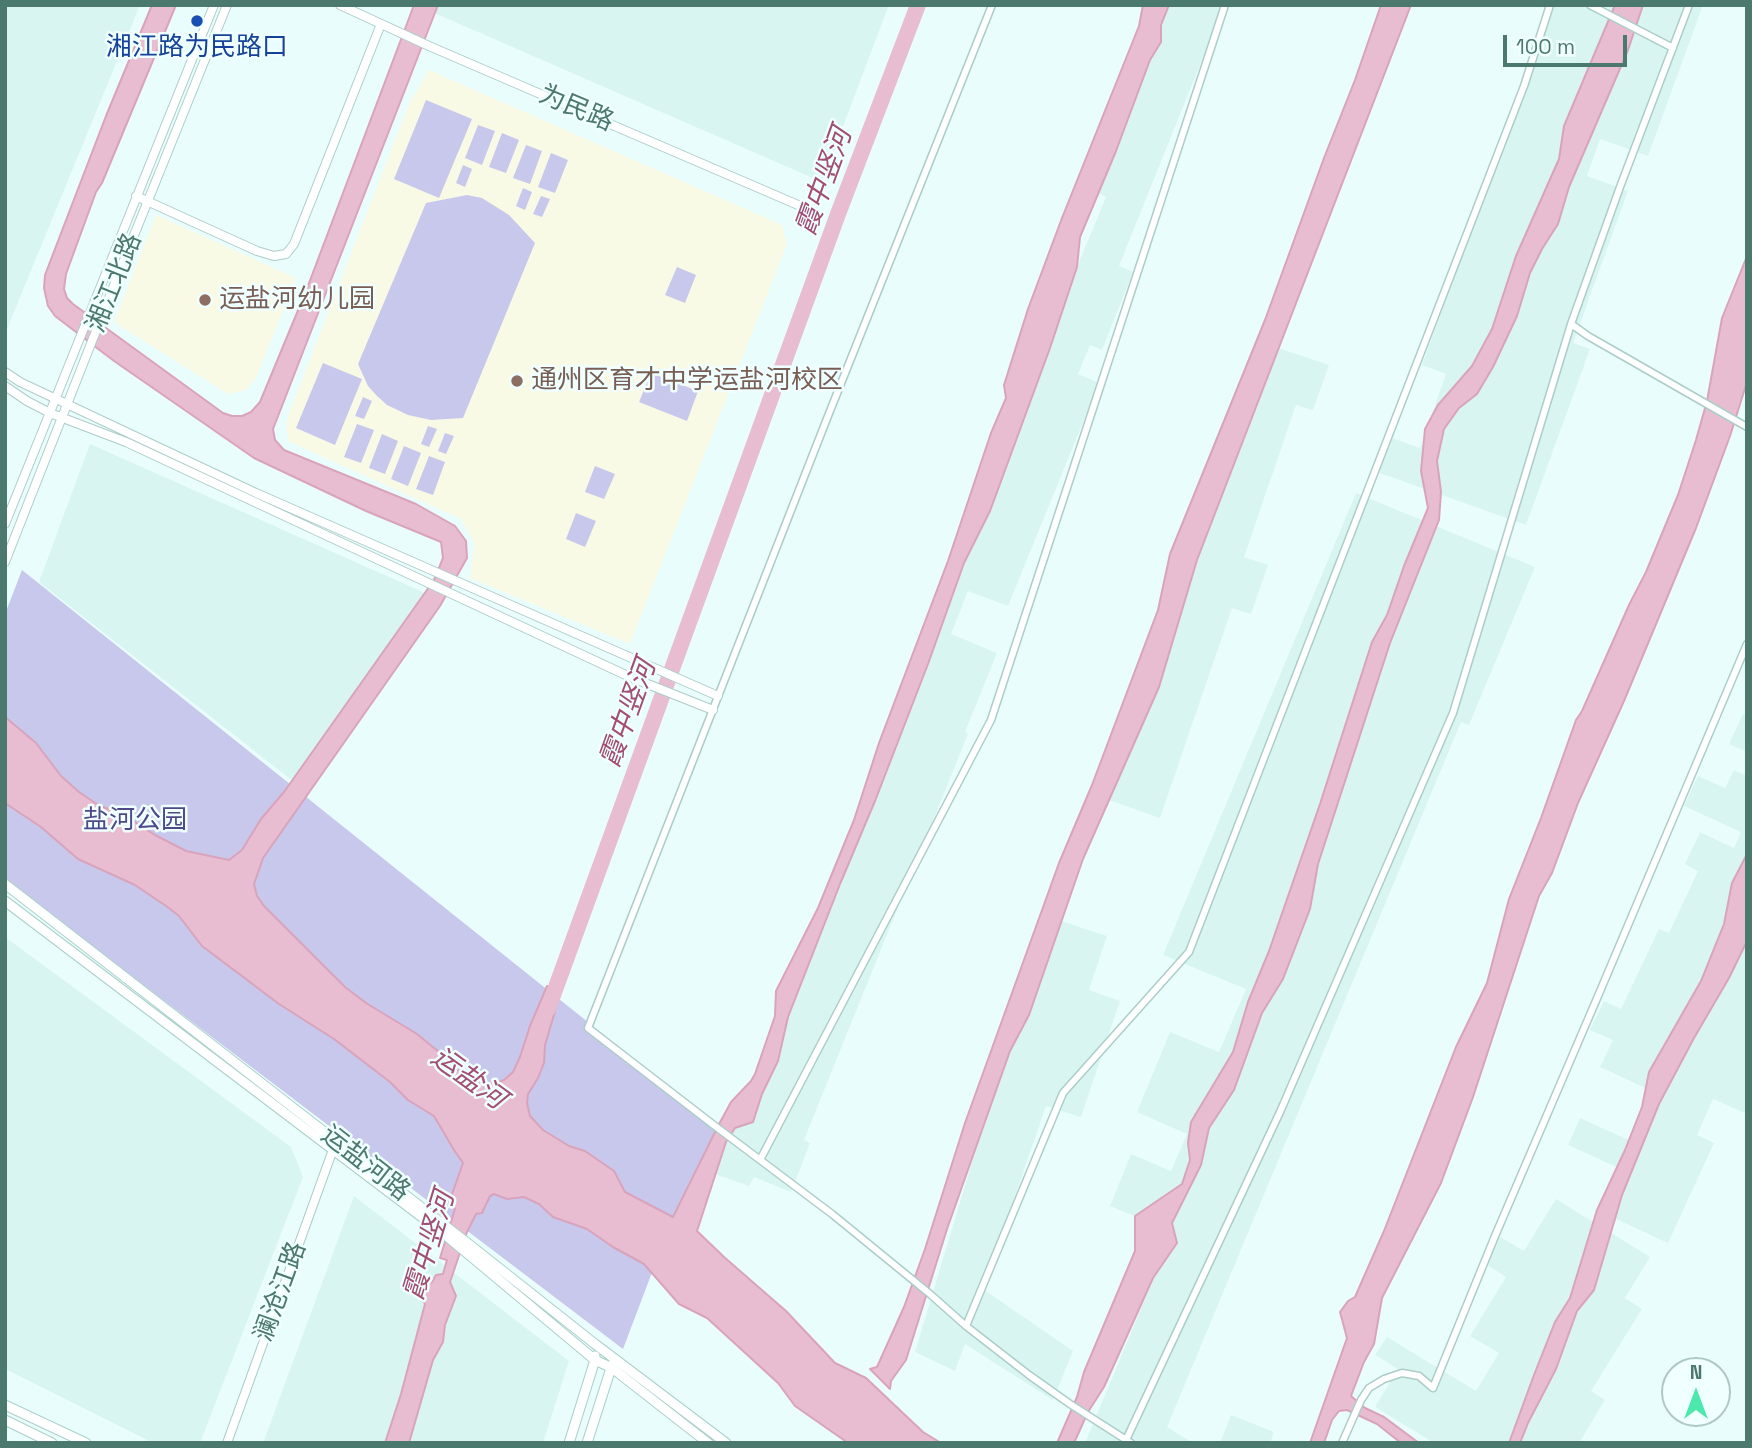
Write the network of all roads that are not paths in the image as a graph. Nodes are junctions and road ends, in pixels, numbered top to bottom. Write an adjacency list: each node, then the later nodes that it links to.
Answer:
1 (214, 5): 11 (street, 湘江北路)
2 (227, 5): 12 (street, 湘江北路)
3 (340, 5): 9 (street, 为民路)
4 (992, 5): 25 (street)
5 (1225, 5): 30 (street)
6 (1550, 5): 32 (street)
7 (1590, 5): 10 (street)
8 (1689, 5): 10 (street)
9 (381, 24): 12 (street); 13 (street, 为民路)
10 (1673, 48): 14 (street)
11 (136, 196): 12 (street); 17 (street, 湘江北路)
12 (147, 202): 18 (street, 湘江北路)
13 (812, 211)
14 (1571, 324): 21 (street); 39 (street)
15 (5, 372): 17 (street)
16 (5, 386): 19 (street)
17 (55, 398): 18 (street); 19 (street, 湘江北路)
18 (67, 404): 20 (street, 湘江北路); 25 (street)
19 (50, 412): 20 (street); 22 (street, 湘江北路)
20 (62, 417): 23 (street, 湘江北路); 26 (street)
21 (1743, 425)
22 (5, 524)
23 (5, 562)
24 (1747, 643): 47 (street)
25 (718, 695): 26 (street)
26 (713, 710): 30 (street)
27 (5, 884): 29 (main road, 运盐河路)
28 (5, 901): 29 (main road, 运盐河路)
29 (334, 1145): 31 (main road, 运盐河路); 42 (street, 澜沧江路)
30 (760, 1160): 32 (street)
31 (468, 1249): 33 (main road, 运盐河路); 35 (main road, 运盐河路)
32 (965, 1326): 39 (street)
33 (595, 1344): 34 (main road, 运盐河路); 35 (main road)
34 (612, 1356): 36 (main road); 46 (main road, 运盐河路)
35 (595, 1360): 36 (main road, 运盐河路); 43 (main road)
36 (612, 1368): 44 (main road); 45 (main road, 运盐河路)
37 (5, 1405): 41 (main road)
38 (5, 1420): 40 (main road)
39 (1129, 1441)
40 (52, 1443)
41 (86, 1443)
42 (226, 1443)
43 (569, 1443)
44 (587, 1443)
45 (708, 1443)
46 (726, 1443)
47 (1342, 1443)

